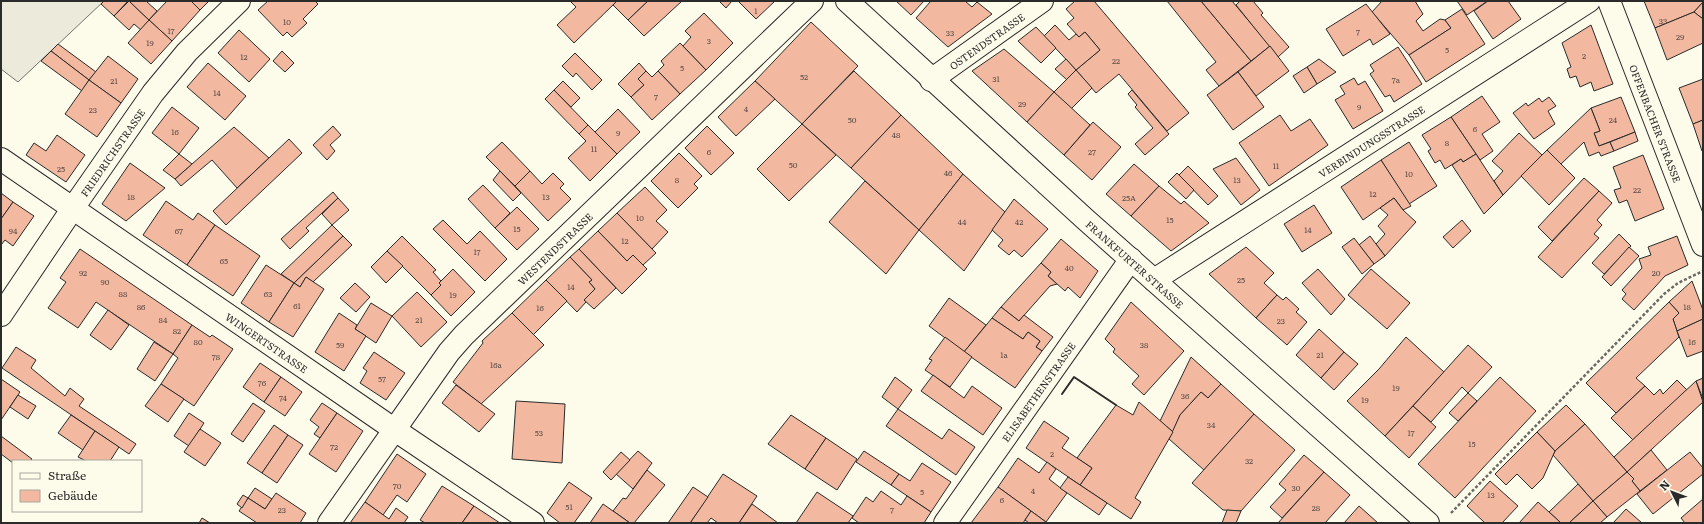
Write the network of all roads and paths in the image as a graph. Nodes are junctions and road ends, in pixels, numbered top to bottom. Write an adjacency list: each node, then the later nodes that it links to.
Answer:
1 (239, 1): 9 (street, FRIEDRICHSTRASSE)
2 (812, 1): 16 (street, WESTENDSTRASSE)
3 (847, 1): 7 (street, FRANKFURTER STRASSE)
4 (1042, 1): 7 (street, OSTENDSTRASSE)
5 (1589, 1): 14 (street, VERBINDUNGSSTRASSE)
6 (1609, 1): 10 (street, OFFENBACHER STRASSE)
7 (931, 80): 12 (street, FRANKFURTER STRASSE)
8 (1, 160): 9 (street, WINGERTSTRASSE)
9 (73, 208): 15 (street, FRIEDRICHSTRASSE); 16 (street, WINGERTSTRASSE)
10 (1699, 220): 11 (street, OFFENBACHER STRASSE)
11 (1703, 245)
12 (1131, 259): 14 (street, FRANKFURTER STRASSE); 20 (street, ELISABETHENSTRASSE)
13 (1703, 271): 17 (path)
14 (1154, 280): 21 (street, FRANKFURTER STRASSE)
15 (1, 315)
16 (395, 430): 18 (street, WESTENDSTRASSE); 19 (street, WINGERTSTRASSE)
17 (1449, 515)
18 (329, 523)
19 (533, 523)
20 (945, 523)
21 (1428, 523)

